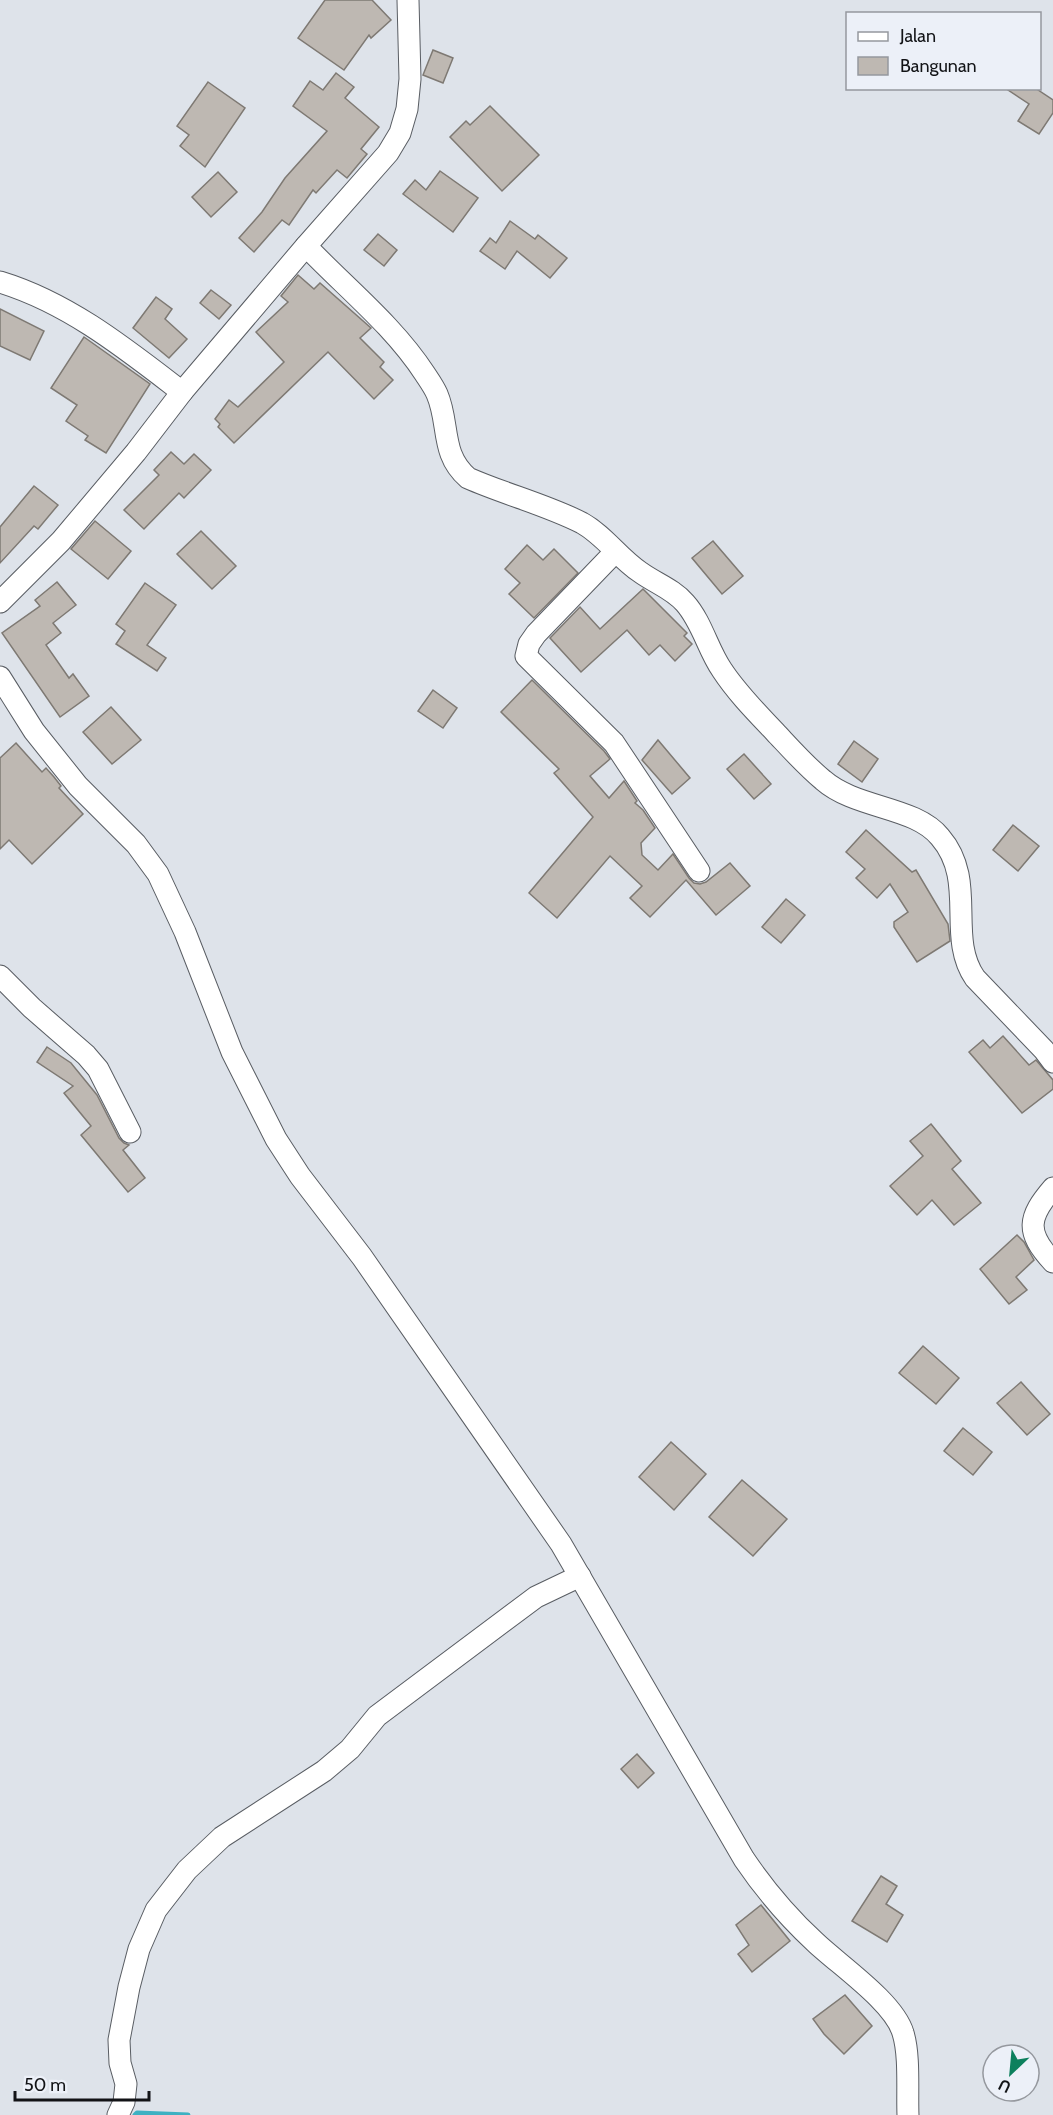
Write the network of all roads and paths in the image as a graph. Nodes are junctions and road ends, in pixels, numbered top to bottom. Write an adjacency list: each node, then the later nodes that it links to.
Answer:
1 (408, 0): 2 (street)
2 (306, 246): 4 (street); 5 (street)
3 (0, 282): 4 (street)
4 (182, 392): 6 (street)
5 (615, 552): 8 (street); 10 (street)
6 (0, 602)
7 (0, 677): 14 (street)
8 (699, 871)
9 (0, 976): 11 (street)
10 (1053, 1062)
11 (130, 1132)
12 (1053, 1188): 13 (street)
13 (1053, 1262)
14 (580, 1576): 15 (street); 16 (street)
15 (118, 2115)
16 (908, 2115)

